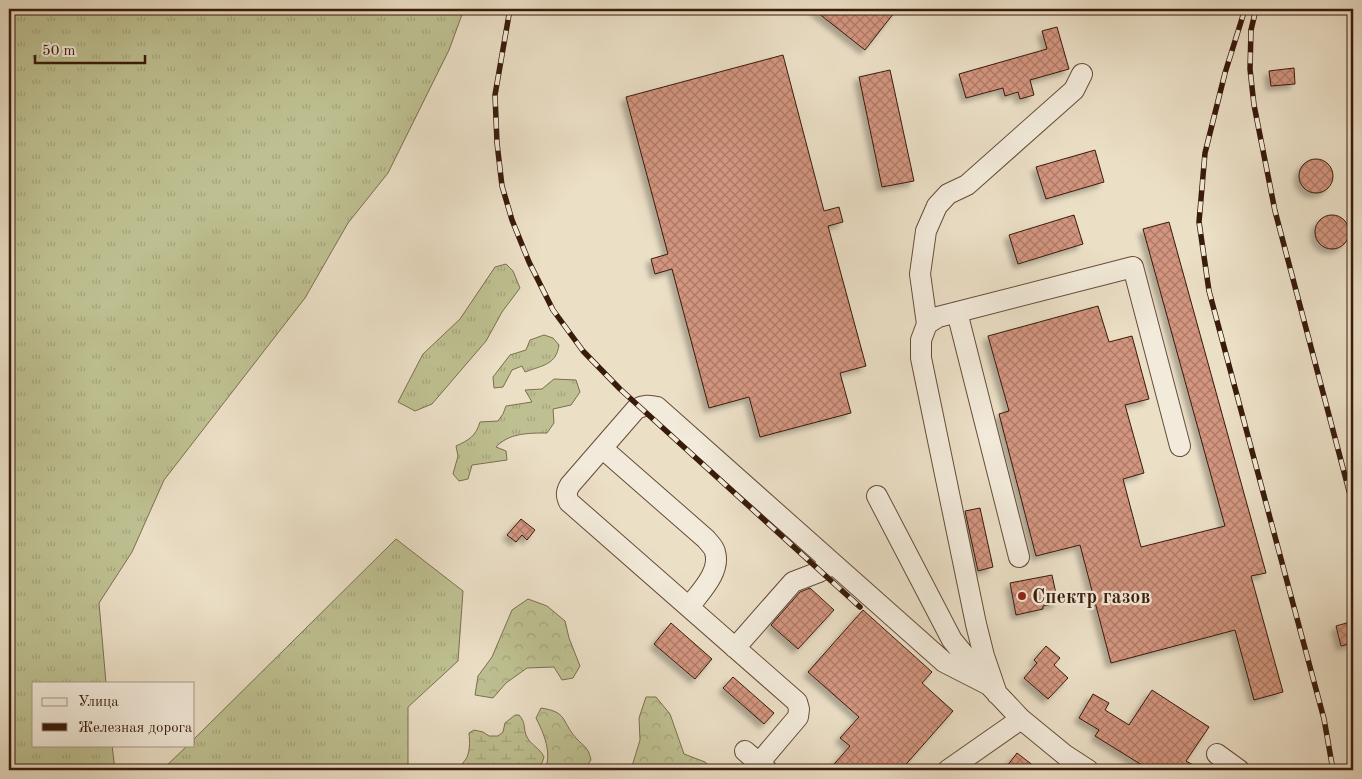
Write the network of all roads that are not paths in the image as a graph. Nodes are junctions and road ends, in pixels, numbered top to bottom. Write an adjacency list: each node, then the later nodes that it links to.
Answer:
1 (1082, 74): 3 (lane)
2 (957, 312): 3 (lane); 4 (lane); 7 (lane)
3 (926, 324): 11 (lane)
4 (1180, 446)
5 (602, 448): 8 (lane); 9 (lane); 9 (lane)
6 (877, 496): 11 (lane)
7 (1019, 557)
8 (833, 564): 10 (lane); 11 (lane)
9 (689, 607): 10 (lane)
10 (735, 648): 14 (lane)
11 (993, 689): 12 (lane)
12 (1021, 719): 15 (lane); 16 (lane)
13 (1217, 754): 17 (lane)
14 (757, 761)
15 (948, 770)
16 (1088, 770)
17 (1239, 770)

